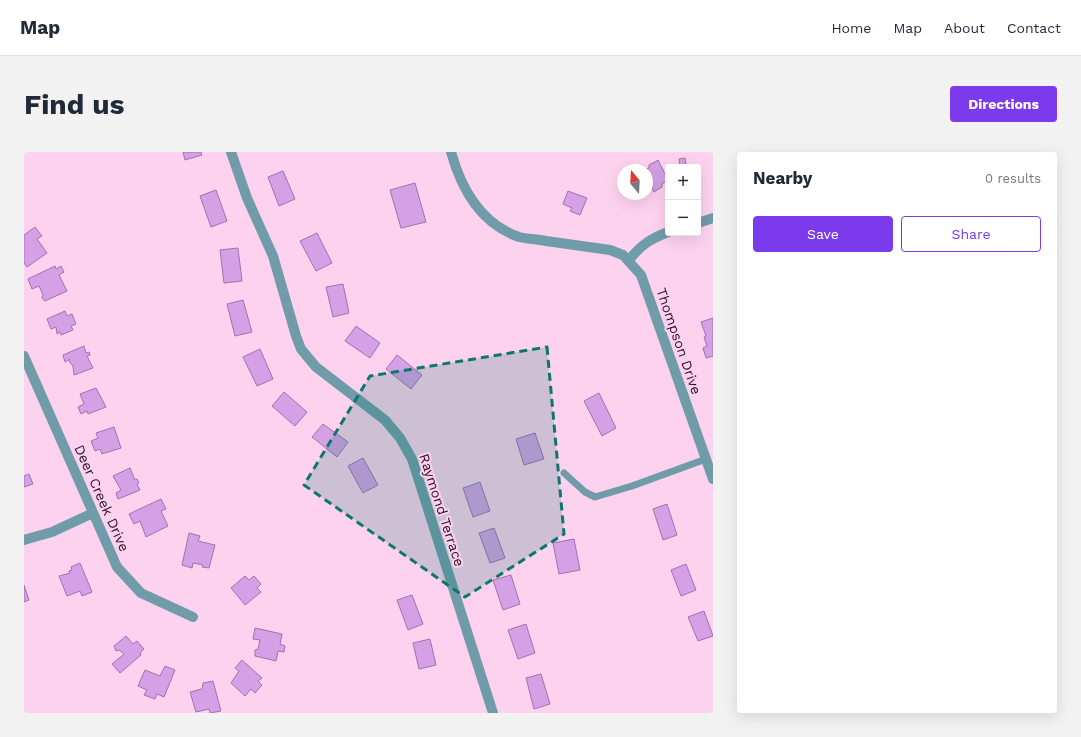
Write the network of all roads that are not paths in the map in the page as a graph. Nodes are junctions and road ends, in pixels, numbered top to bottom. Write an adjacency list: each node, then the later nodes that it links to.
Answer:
1 (230, 152): 14 (street, Raymond Terrace)
2 (451, 152): 6 (street, Thompson Drive)
3 (713, 218): 4 (street)
4 (701, 222)
5 (665, 233): 6 (street)
6 (629, 260): 8 (street, Thompson Drive)
7 (24, 356): 11 (street, Deer Creek Drive)
8 (706, 459): 9 (lane); 10 (street, Thompson Drive)
9 (564, 473)
10 (713, 479)
11 (93, 513): 12 (street); 13 (street, Deer Creek Drive)
12 (24, 540)
13 (193, 618)
14 (492, 713)

